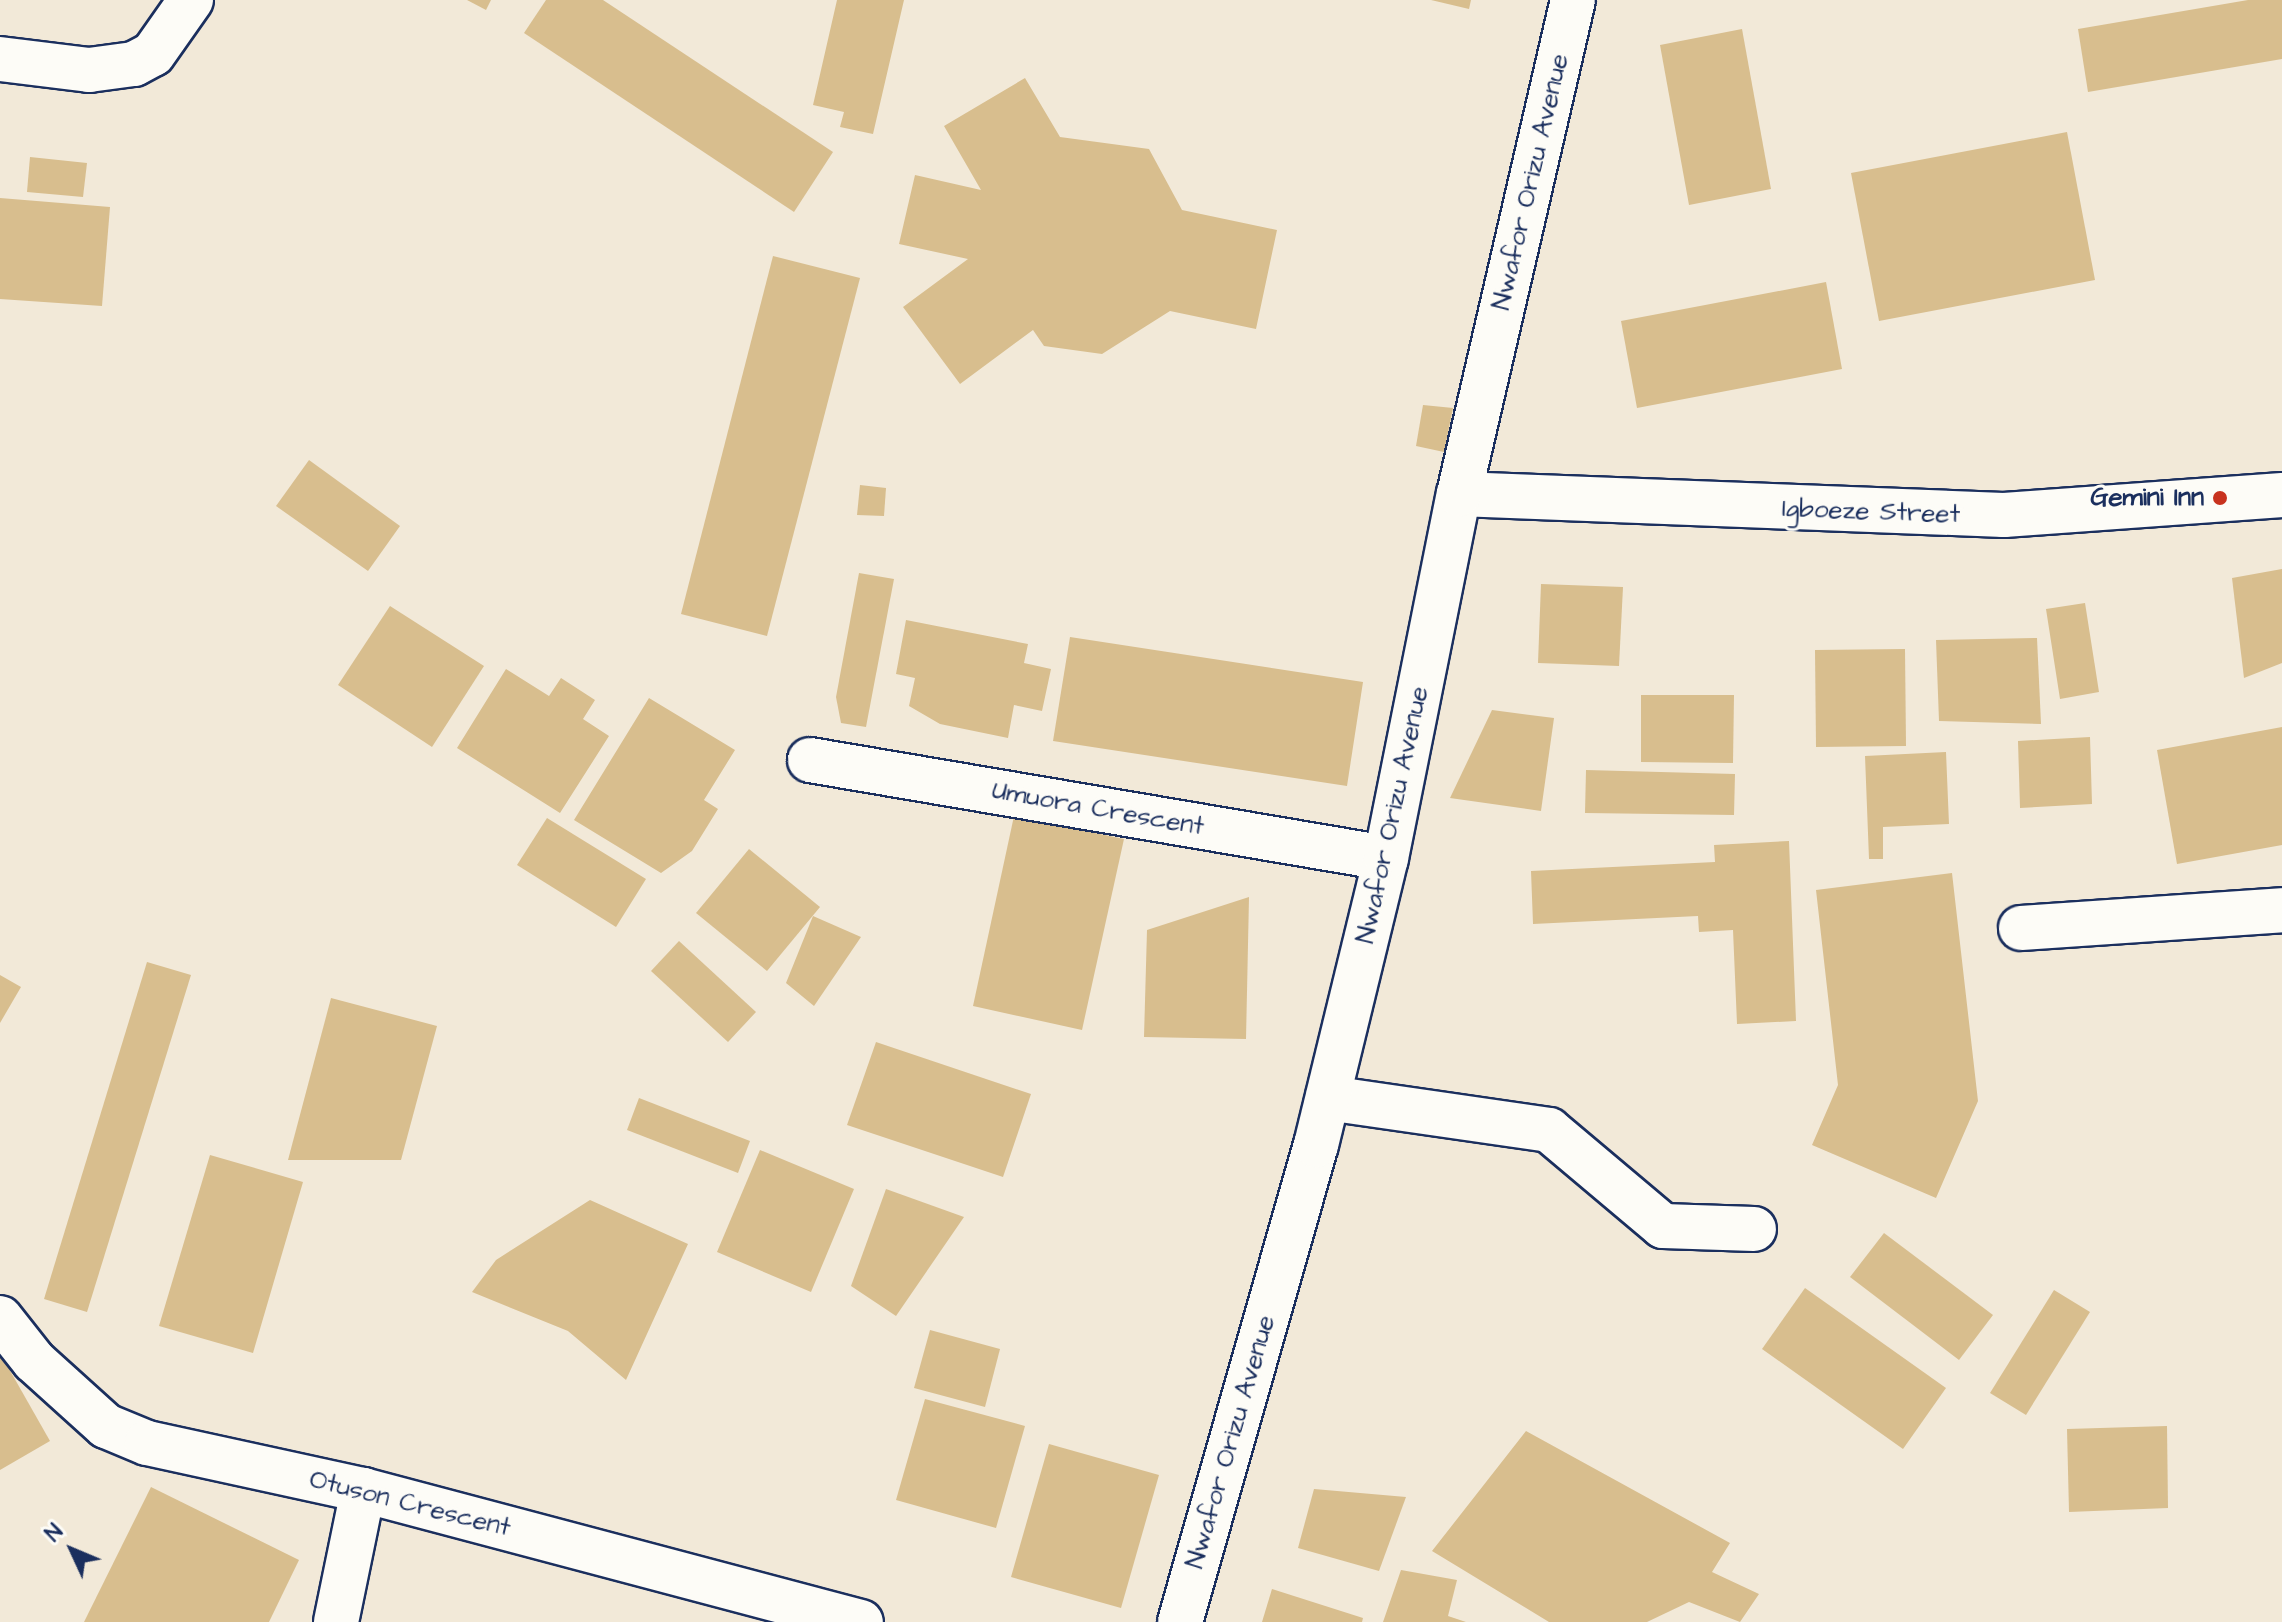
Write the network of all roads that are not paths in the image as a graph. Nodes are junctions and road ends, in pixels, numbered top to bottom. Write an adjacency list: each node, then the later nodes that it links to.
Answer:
1 (191, 0): 3 (street)
2 (1573, 0): 4 (street, Nwafor Orizu Avenue)
3 (0, 59)
4 (1459, 494): 5 (street, Igboeze Street); 7 (street, Nwafor Orizu Avenue)
5 (2282, 495)
6 (810, 760): 7 (street, Umuora Crescent)
7 (1386, 858): 10 (street, Nwafor Orizu Avenue)
8 (2282, 910): 9 (street)
9 (2021, 928)
10 (1328, 1098): 11 (street); 16 (street, Nwafor Orizu Avenue)
11 (1754, 1229)
12 (0, 1318): 13 (street, Otuson Crescent)
13 (363, 1490): 14 (street); 15 (street, Otuson Crescent)
14 (336, 1622)
15 (861, 1622)
16 (1180, 1622)

